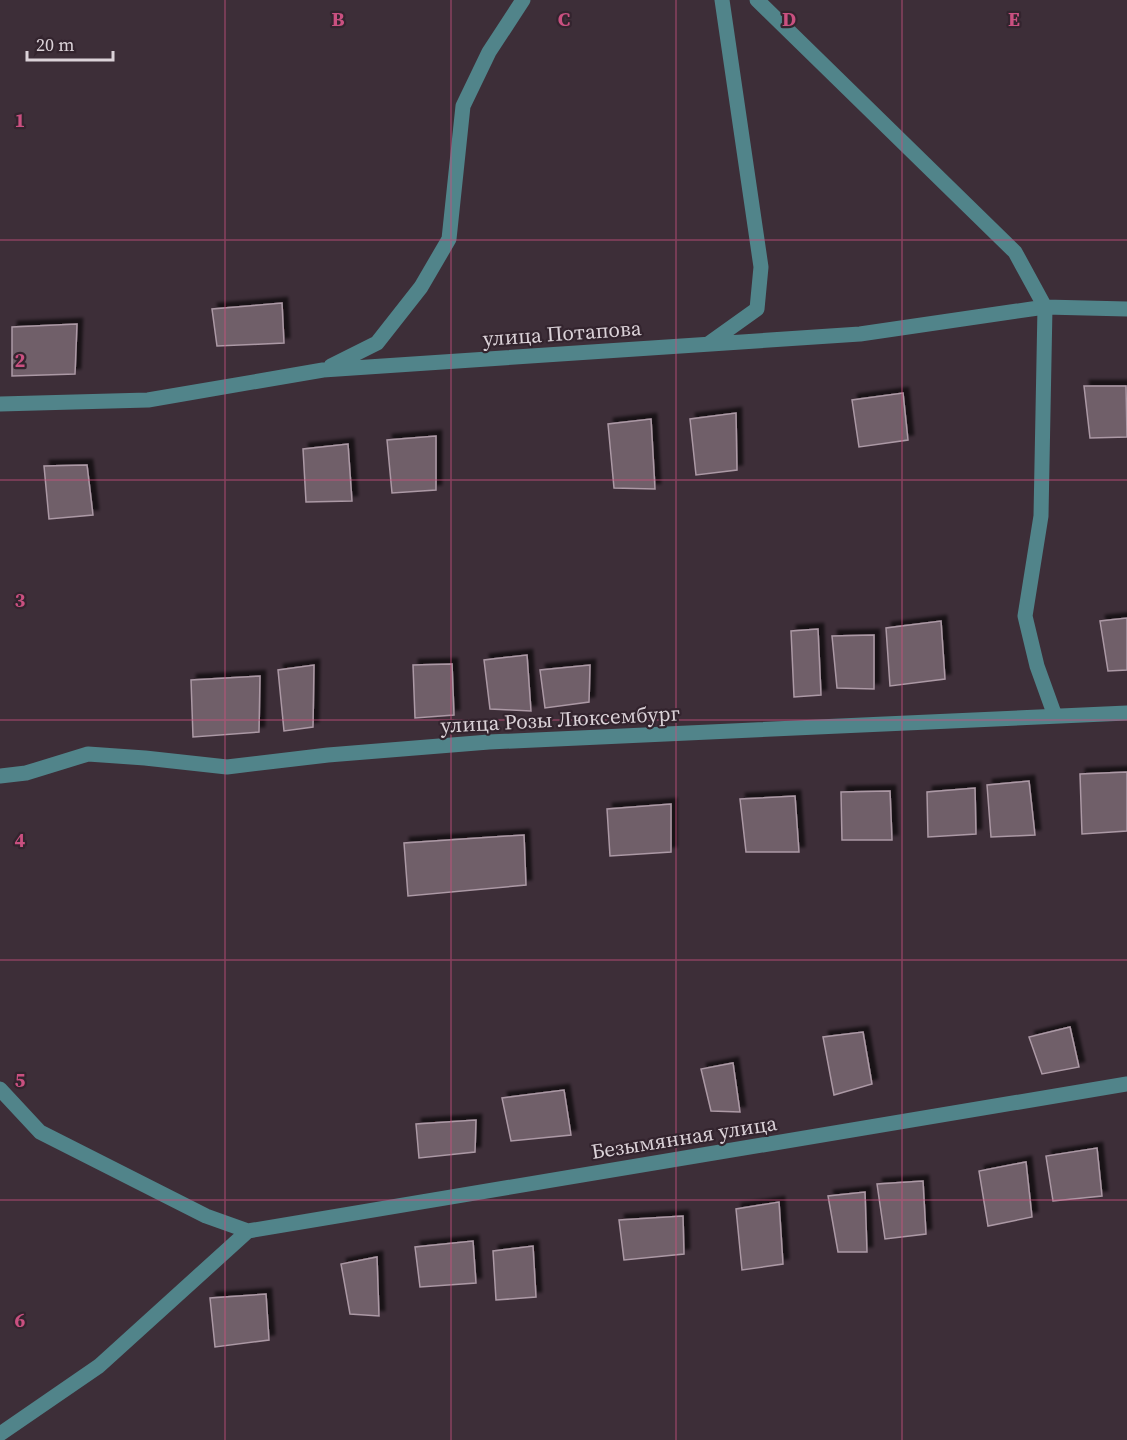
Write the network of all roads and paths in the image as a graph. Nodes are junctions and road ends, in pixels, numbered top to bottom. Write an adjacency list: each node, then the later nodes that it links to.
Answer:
1 (523, 0): 7 (street)
2 (722, 0): 6 (street)
3 (757, 0): 4 (street)
4 (1045, 307): 5 (street, улица Потапова); 6 (street, улица Потапова); 10 (street)
5 (1127, 309)
6 (708, 344): 7 (street, улица Потапова)
7 (322, 370): 8 (street, улица Потапова)
8 (0, 404)
9 (1127, 713): 10 (street, улица Розы Люксембург)
10 (1055, 716): 11 (street, улица Розы Люксембург)
11 (0, 776)
12 (1127, 1084): 14 (street, Безымянная улица)
13 (0, 1089): 14 (street)
14 (248, 1231): 15 (street)
15 (0, 1434)

